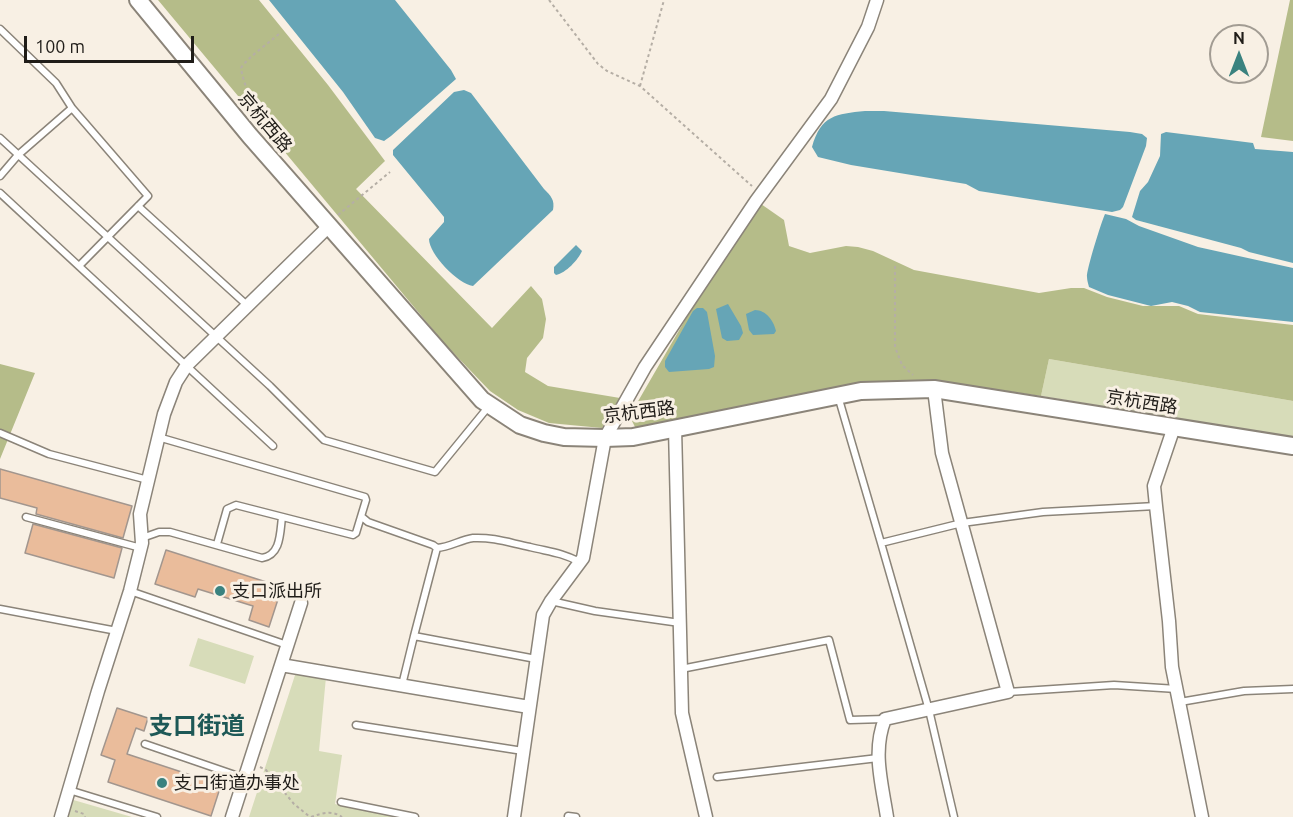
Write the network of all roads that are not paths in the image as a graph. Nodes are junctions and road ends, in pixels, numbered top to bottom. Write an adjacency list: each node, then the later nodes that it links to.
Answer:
1 (138, 0): 10 (main road, 京杭西路)
2 (877, 0): 23 (street)
3 (0, 29): 4 (lane)
4 (72, 108): 6 (lane); 9 (lane)
5 (0, 138): 6 (lane)
6 (18, 155): 7 (lane); 11 (lane)
7 (0, 176)
8 (0, 194): 12 (lane)
9 (138, 206): 11 (lane); 13 (lane)
10 (327, 223): 13 (street); 18 (main road, 京杭西路)
11 (106, 236): 12 (lane); 14 (lane)
12 (79, 266): 15 (lane)
13 (248, 306): 14 (street)
14 (217, 337): 15 (street); 18 (lane)
15 (187, 365): 22 (street); 24 (lane)
16 (929, 389): 17 (main road, 京杭西路); 19 (main road, 京杭西路); 31 (street)
17 (837, 395): 20 (main road, 京杭西路); 33 (lane)
18 (490, 405): 23 (main road, 京杭西路)
19 (1174, 427): 25 (main road, 京杭西路); 27 (street)
20 (675, 428): 23 (main road, 京杭西路); 41 (street)
21 (0, 433): 26 (lane)
22 (158, 437): 26 (street); 30 (lane)
23 (605, 438): 36 (street)
24 (273, 446)
25 (1293, 446)
26 (148, 480): 32 (street)
27 (1156, 506): 31 (lane); 49 (street)
28 (26, 517): 32 (lane)
29 (282, 517): 30 (lane); 34 (lane); 34 (lane)
30 (362, 517): 35 (lane)
31 (962, 523): 33 (lane); 51 (street)
32 (141, 543): 34 (lane); 37 (street)
33 (881, 543): 54 (lane)
34 (217, 544)
35 (437, 549): 36 (lane); 43 (lane)
36 (580, 562): 38 (street)
37 (130, 591): 42 (street); 44 (lane)
38 (551, 601): 41 (lane); 45 (street)
39 (300, 603): 44 (street)
40 (0, 609): 42 (lane)
41 (680, 623): 47 (street)
42 (117, 631): 62 (street)
43 (414, 636): 45 (lane); 48 (lane)
44 (287, 645): 46 (street)
45 (536, 658): 53 (street)
46 (281, 664): 48 (street); 61 (street)
47 (681, 669): 55 (lane); 71 (street)
48 (402, 685): 53 (street)
49 (1177, 689): 51 (lane); 52 (street)
50 (1293, 689): 52 (lane)
51 (1008, 692): 54 (street)
52 (1180, 702): 74 (street)
53 (529, 707): 58 (street)
54 (929, 710): 55 (street); 73 (lane)
55 (885, 719): 59 (street)
56 (356, 725): 58 (lane)
57 (145, 744): 61 (lane)
58 (523, 751): 69 (street)
59 (878, 758): 60 (lane); 72 (street)
60 (717, 777)
61 (244, 778): 67 (street)
62 (69, 790): 65 (street); 66 (lane)
63 (341, 802): 68 (lane)
64 (568, 816): 70 (lane)
65 (61, 817)
66 (157, 817)
67 (232, 817)
68 (415, 817)
69 (514, 817)
70 (576, 817)
71 (706, 817)
72 (887, 817)
73 (954, 817)
74 (1202, 817)

